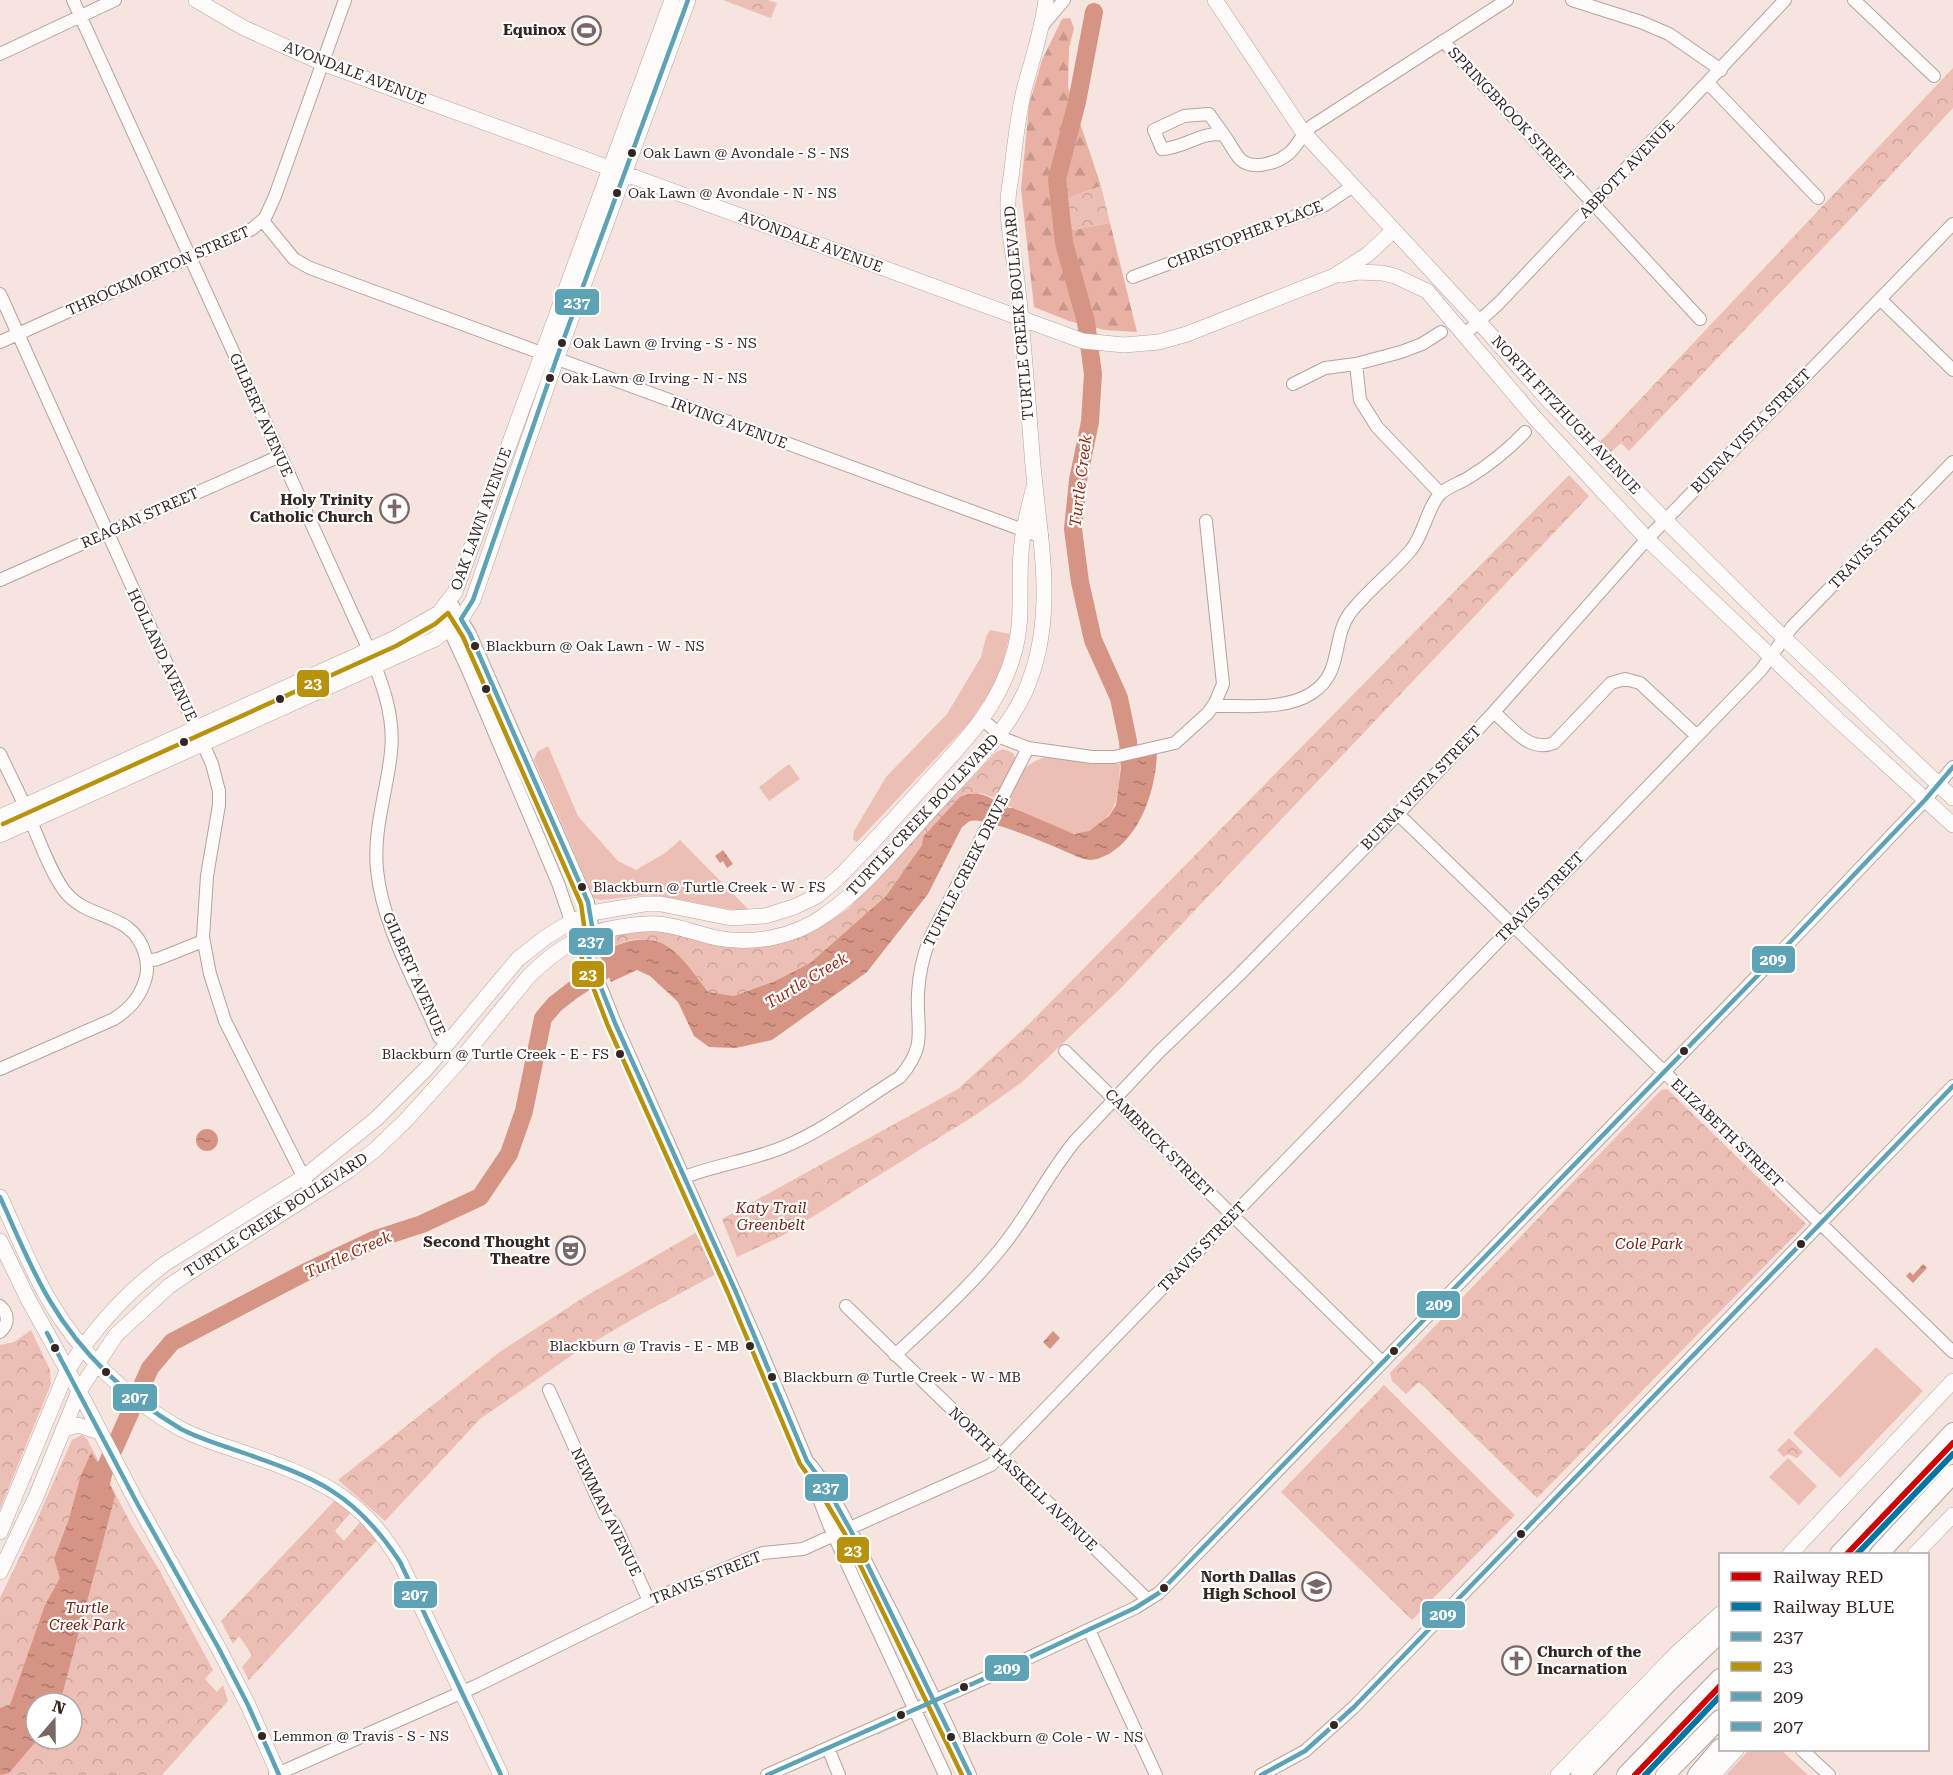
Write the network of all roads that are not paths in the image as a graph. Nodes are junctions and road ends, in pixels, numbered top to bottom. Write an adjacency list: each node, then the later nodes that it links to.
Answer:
1 (73, 0): 13 (street, GILBERT AVENUE)
2 (115, 0): 13 (street)
3 (196, 0): 17 (main road, AVONDALE AVENUE)
4 (345, 0): 17 (street, THROCKMORTON STREET)
5 (1046, 0): 14 (main road)
6 (1064, 0): 14 (street, TURTLE CREEK BOULEVARD)
7 (1215, 0): 21 (main road, NORTH FITZHUGH AVENUE)
8 (1507, 0): 15 (street)
9 (1572, 0): 18 (street)
10 (1785, 0): 18 (street, ABBOTT AVENUE)
11 (1854, 0): 19 (street)
12 (682, 1): 23 (main road, OAK LAWN AVENUE); 24 (main road, OAK LAWN AVENUE)
13 (81, 18): 16 (street); 31 (street, GILBERT AVENUE)
14 (1040, 33): 38 (main road, TURTLE CREEK BOULEVARD)
15 (1443, 41): 21 (street); 27 (street, SPRINGBROOK STREET)
16 (0, 54)
17 (322, 63): 23 (main road, AVONDALE AVENUE); 28 (street, THROCKMORTON STREET)
18 (1720, 70): 20 (street, ABBOTT AVENUE)
19 (1934, 76)
20 (1708, 83): 26 (street); 27 (street, ABBOTT AVENUE)
21 (1303, 132): 22 (street); 25 (main road, NORTH FITZHUGH AVENUE)
22 (1224, 135): 22 (street)
23 (610, 168): 24 (main road, AVONDALE AVENUE); 44 (main road, OAK LAWN AVENUE)
24 (624, 174): 38 (main road, AVONDALE AVENUE); 45 (main road, OAK LAWN AVENUE)
25 (1353, 186): 30 (main road, NORTH FITZHUGH AVENUE); 33 (street, CHRISTOPHER PLACE)
26 (1818, 198)
27 (1594, 203): 37 (street, SPRINGBROOK STREET); 39 (street, ABBOTT AVENUE)
28 (263, 221): 31 (street, THROCKMORTON STREET); 44 (street, IRVING AVENUE)
29 (1953, 224): 36 (street, BUENA VISTA STREET)
30 (1394, 230): 32 (main road, AVONDALE AVENUE); 39 (main road, NORTH FITZHUGH AVENUE)
31 (189, 257): 41 (street, THROCKMORTON STREET); 52 (street, GILBERT AVENUE)
32 (1334, 276): 34 (main road, AVONDALE AVENUE); 38 (main road, AVONDALE AVENUE)
33 (1133, 277)
34 (1427, 291): 42 (main road, NORTH FITZHUGH AVENUE)
35 (0, 294): 41 (street, HOLLAND AVENUE)
36 (1880, 299): 47 (street); 58 (street, BUENA VISTA STREET)
37 (1700, 319)
38 (1027, 321): 54 (main road, TURTLE CREEK BOULEVARD)
39 (1479, 322): 42 (street, ABBOTT AVENUE); 49 (main road, NORTH FITZHUGH AVENUE)
40 (1441, 332): 46 (street)
41 (17, 334): 43 (street, THROCKMORTON STREET); 61 (street, HOLLAND AVENUE)
42 (1465, 334): 50 (main road, NORTH FITZHUGH AVENUE)
43 (0, 342)
44 (541, 354): 45 (street, IRVING AVENUE); 55 (main road, OAK LAWN AVENUE)
45 (556, 360): 56 (main road, OAK LAWN AVENUE); 60 (street, IRVING AVENUE)
46 (1356, 364): 48 (street); 57 (street)
47 (1953, 370)
48 (1293, 384)
49 (1550, 402): 50 (main road); 58 (main road, NORTH FITZHUGH AVENUE)
50 (1534, 417): 63 (main road, NORTH FITZHUGH AVENUE)
51 (1525, 432): 57 (street)
52 (280, 456): 61 (street, REAGAN STREET); 72 (street, GILBERT AVENUE)
53 (1953, 462): 71 (street, TRAVIS STREET)
54 (1035, 481): 60 (main road, TURTLE CREEK BOULEVARD); 62 (main road, TURTLE CREEK BOULEVARD)
55 (495, 482): 56 (main road); 65 (main road, OAK LAWN AVENUE)
56 (512, 489): 67 (main road, OAK LAWN AVENUE)
57 (1440, 493): 76 (street)
58 (1665, 520): 63 (street, BUENA VISTA STREET); 71 (main road, NORTH FITZHUGH AVENUE)
59 (1206, 521): 75 (street)
60 (1023, 530): 62 (street, IRVING AVENUE); 68 (main road, TURTLE CREEK BOULEVARD)
61 (106, 532): 64 (street, REAGAN STREET); 80 (street, HOLLAND AVENUE)
62 (1042, 537): 70 (main road, TURTLE CREEK BOULEVARD)
63 (1647, 539): 73 (main road, NORTH FITZHUGH AVENUE); 78 (street, BUENA VISTA STREET)
64 (0, 580)
65 (450, 601): 66 (main road, OAK LAWN AVENUE); 67 (street)
66 (439, 613): 69 (street); 72 (main road, OAK LAWN AVENUE)
67 (461, 619): 69 (main road, OAK LAWN AVENUE); 84 (street)
68 (1020, 626): 70 (main road); 79 (main road, TURTLE CREEK BOULEVARD)
69 (449, 629): 74 (main road, OAK LAWN AVENUE); 86 (street)
70 (1043, 630): 81 (main road, TURTLE CREEK BOULEVARD)
71 (1784, 638): 73 (street, TRAVIS STREET); 89 (main road, NORTH FITZHUGH AVENUE)
72 (369, 650): 74 (street, GILBERT AVENUE); 80 (main road, OAK LAWN AVENUE)
73 (1771, 657): 82 (street, TRAVIS STREET); 91 (main road, NORTH FITZHUGH AVENUE)
74 (375, 666): 83 (main road, OAK LAWN AVENUE); 108 (street, GILBERT AVENUE)
75 (1221, 688): 76 (street); 77 (street)
76 (1246, 705): 77 (street)
77 (1213, 706): 85 (street)
78 (1494, 712): 82 (street); 93 (street, BUENA VISTA STREET)
79 (983, 720): 81 (street); 98 (main road, TURTLE CREEK BOULEVARD)
80 (196, 729): 83 (street, HOLLAND AVENUE); 92 (main road, OAK LAWN AVENUE)
81 (999, 734): 85 (street); 99 (main road, TURTLE CREEK BOULEVARD)
82 (1697, 736): 102 (street, TRAVIS STREET)
83 (204, 743): 95 (main road, OAK LAWN AVENUE); 105 (street, HOLLAND AVENUE)
84 (519, 746): 86 (street); 100 (street)
85 (1028, 748): 116 (street, TURTLE CREEK DRIVE)
86 (503, 752): 101 (street)
87 (0, 754): 92 (street)
88 (1953, 767): 89 (street)
89 (1938, 785): 90 (main road, NORTH FITZHUGH AVENUE); 91 (street)
90 (1953, 798)
91 (1925, 801): 96 (main road, NORTH FITZHUGH AVENUE); 112 (street)
92 (25, 806): 94 (main road, OAK LAWN AVENUE); 95 (main road)
93 (1398, 814): 102 (street, ELIZABETH STREET); 114 (street, BUENA VISTA STREET)
94 (0, 817)
95 (31, 821): 97 (main road, OAK LAWN AVENUE); 107 (street)
96 (1953, 825)
97 (0, 835)
98 (857, 859): 99 (main road); 100 (main road, TURTLE CREEK BOULEVARD)
99 (872, 874): 103 (main road, TURTLE CREEK BOULEVARD)
100 (591, 913): 101 (main road, TURTLE CREEK BOULEVARD); 103 (street)
101 (571, 922): 104 (street); 108 (main road, TURTLE CREEK BOULEVARD)
102 (1513, 926): 112 (street, ELIZABETH STREET); 119 (street, TRAVIS STREET)
103 (593, 932): 104 (main road, TURTLE CREEK BOULEVARD); 106 (street)
104 (577, 938): 106 (street); 110 (main road, TURTLE CREEK BOULEVARD)
105 (203, 941): 107 (street); 115 (street, HOLLAND AVENUE)
106 (588, 955): 116 (street)
107 (147, 961): 111 (street)
108 (447, 1044): 110 (main road); 115 (main road, TURTLE CREEK BOULEVARD)
109 (1065, 1050): 114 (street, CAMBRICK STREET)
110 (462, 1059): 117 (main road, TURTLE CREEK BOULEVARD)
111 (0, 1069)
112 (1663, 1072): 120 (street, ELIZABETH STREET); 130 (street)
113 (1953, 1086): 120 (street)
114 (1114, 1099): 119 (street, CAMBRICK STREET); 129 (street, BUENA VISTA STREET)
115 (304, 1177): 117 (street, HOLLAND AVENUE); 122 (main road, TURTLE CREEK BOULEVARD)
116 (685, 1177): 140 (street)
117 (312, 1194): 123 (main road, TURTLE CREEK BOULEVARD)
118 (0, 1197): 127 (main road)
119 (1232, 1215): 130 (street, CAMBRICK STREET); 139 (street, TRAVIS STREET)
120 (1820, 1224): 128 (street, ELIZABETH STREET); 172 (street)
121 (0, 1241): 132 (main road)
122 (197, 1242): 123 (main road); 127 (main road, TURTLE CREEK BOULEVARD)
123 (209, 1259): 131 (main road, TURTLE CREEK BOULEVARD)
124 (0, 1306): 126 (street)
125 (846, 1306): 129 (street, NORTH HASKELL AVENUE)
126 (0, 1332)
127 (82, 1347): 131 (main road); 132 (main road, TURTLE CREEK BOULEVARD)
128 (1953, 1352)
129 (895, 1355): 139 (street, NORTH HASKELL AVENUE)
130 (1382, 1362): 152 (street)
131 (96, 1363): 135 (main road, TURTLE CREEK BOULEVARD); 157 (main road)
132 (67, 1371): 135 (main road); 144 (main road, TURTLE CREEK BOULEVARD)
133 (1953, 1381): 146 (main road)
134 (549, 1390): 151 (street, NEWMAN AVENUE)
135 (79, 1391): 136 (main road); 137 (main road, TURTLE CREEK BOULEVARD)
136 (94, 1426): 137 (main road); 165 (main road)
137 (63, 1430): 150 (main road, TURTLE CREEK BOULEVARD)
138 (1953, 1432): 147 (highway)
139 (999, 1456): 143 (street, TRAVIS STREET); 152 (street, NORTH HASKELL AVENUE)
140 (807, 1461): 143 (street); 145 (street)
141 (1953, 1474): 148 (highway)
142 (1953, 1515): 149 (main road)
143 (850, 1529): 145 (street, TRAVIS STREET); 158 (street)
144 (0, 1532)
145 (834, 1536): 151 (street, TRAVIS STREET); 159 (street)
146 (1791, 1553)
147 (1840, 1553)
148 (1880, 1553)
149 (1916, 1553)
150 (0, 1572)
151 (647, 1596): 157 (street, TRAVIS STREET)
152 (1148, 1600): 154 (street)
153 (1719, 1615): 173 (main road)
154 (1089, 1630): 158 (street); 171 (street)
155 (1719, 1634): 174 (highway)
156 (1719, 1679): 175 (highway)
157 (462, 1692): 165 (street, TRAVIS STREET); 166 (main road)
158 (936, 1700): 159 (street); 170 (street)
159 (916, 1709): 161 (street); 169 (street)
160 (1719, 1720): 176 (highway)
161 (828, 1749): 167 (street); 168 (street)
162 (1719, 1749): 177 (highway)
163 (1735, 1751): 178 (main road)
164 (1804, 1751): 179 (street)
165 (278, 1774)
166 (501, 1775)
167 (767, 1775)
168 (839, 1775)
169 (945, 1775)
170 (969, 1775)
171 (1156, 1775)
172 (1261, 1775)
173 (1558, 1775)
174 (1580, 1775)
175 (1626, 1775)
176 (1665, 1775)
177 (1697, 1775)
178 (1713, 1775)
179 (1829, 1775)

